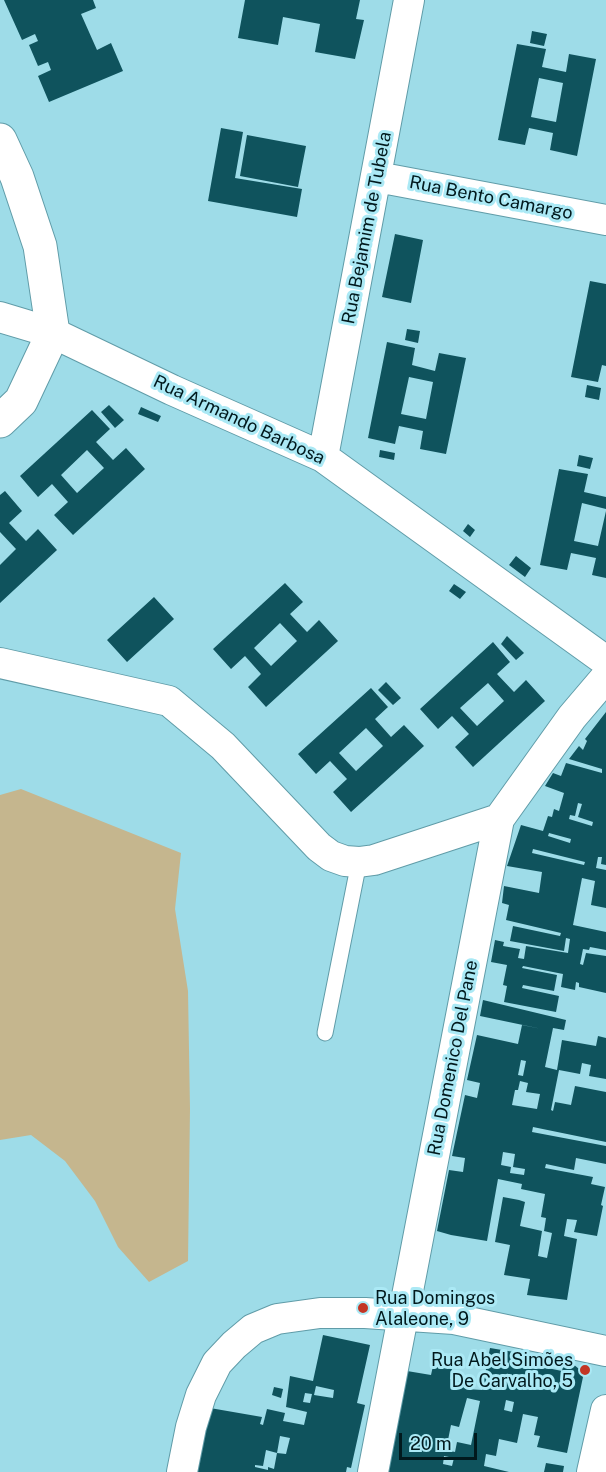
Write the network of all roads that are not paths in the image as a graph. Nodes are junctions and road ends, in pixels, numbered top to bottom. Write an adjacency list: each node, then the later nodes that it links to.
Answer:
1 (408, 0): 3 (street, Rua Bejamim de Tubela)
2 (0, 140): 6 (street)
3 (377, 177): 4 (street, Rua Bento Camargo); 8 (street, Rua Bejamim de Tubela)
4 (606, 220)
5 (0, 318): 6 (street, Rua Armando Barbosa)
6 (53, 333): 7 (street); 8 (street, Rua Armando Barbosa)
7 (0, 421)
8 (323, 457): 9 (street, Rua Armando Barbosa)
9 (606, 661)
10 (0, 663): 13 (street)
11 (606, 677): 12 (street, Rua Domenico Del Pane)
12 (499, 819): 13 (street); 15 (street, Rua Domenico Del Pane)
13 (359, 862): 14 (lane)
14 (325, 1033)
15 (405, 1315): 16 (street); 18 (street); 19 (street, Rua Domenico Del Pane)
16 (606, 1351)
17 (606, 1410): 20 (street)
18 (182, 1472)
19 (373, 1472)
20 (592, 1472)

